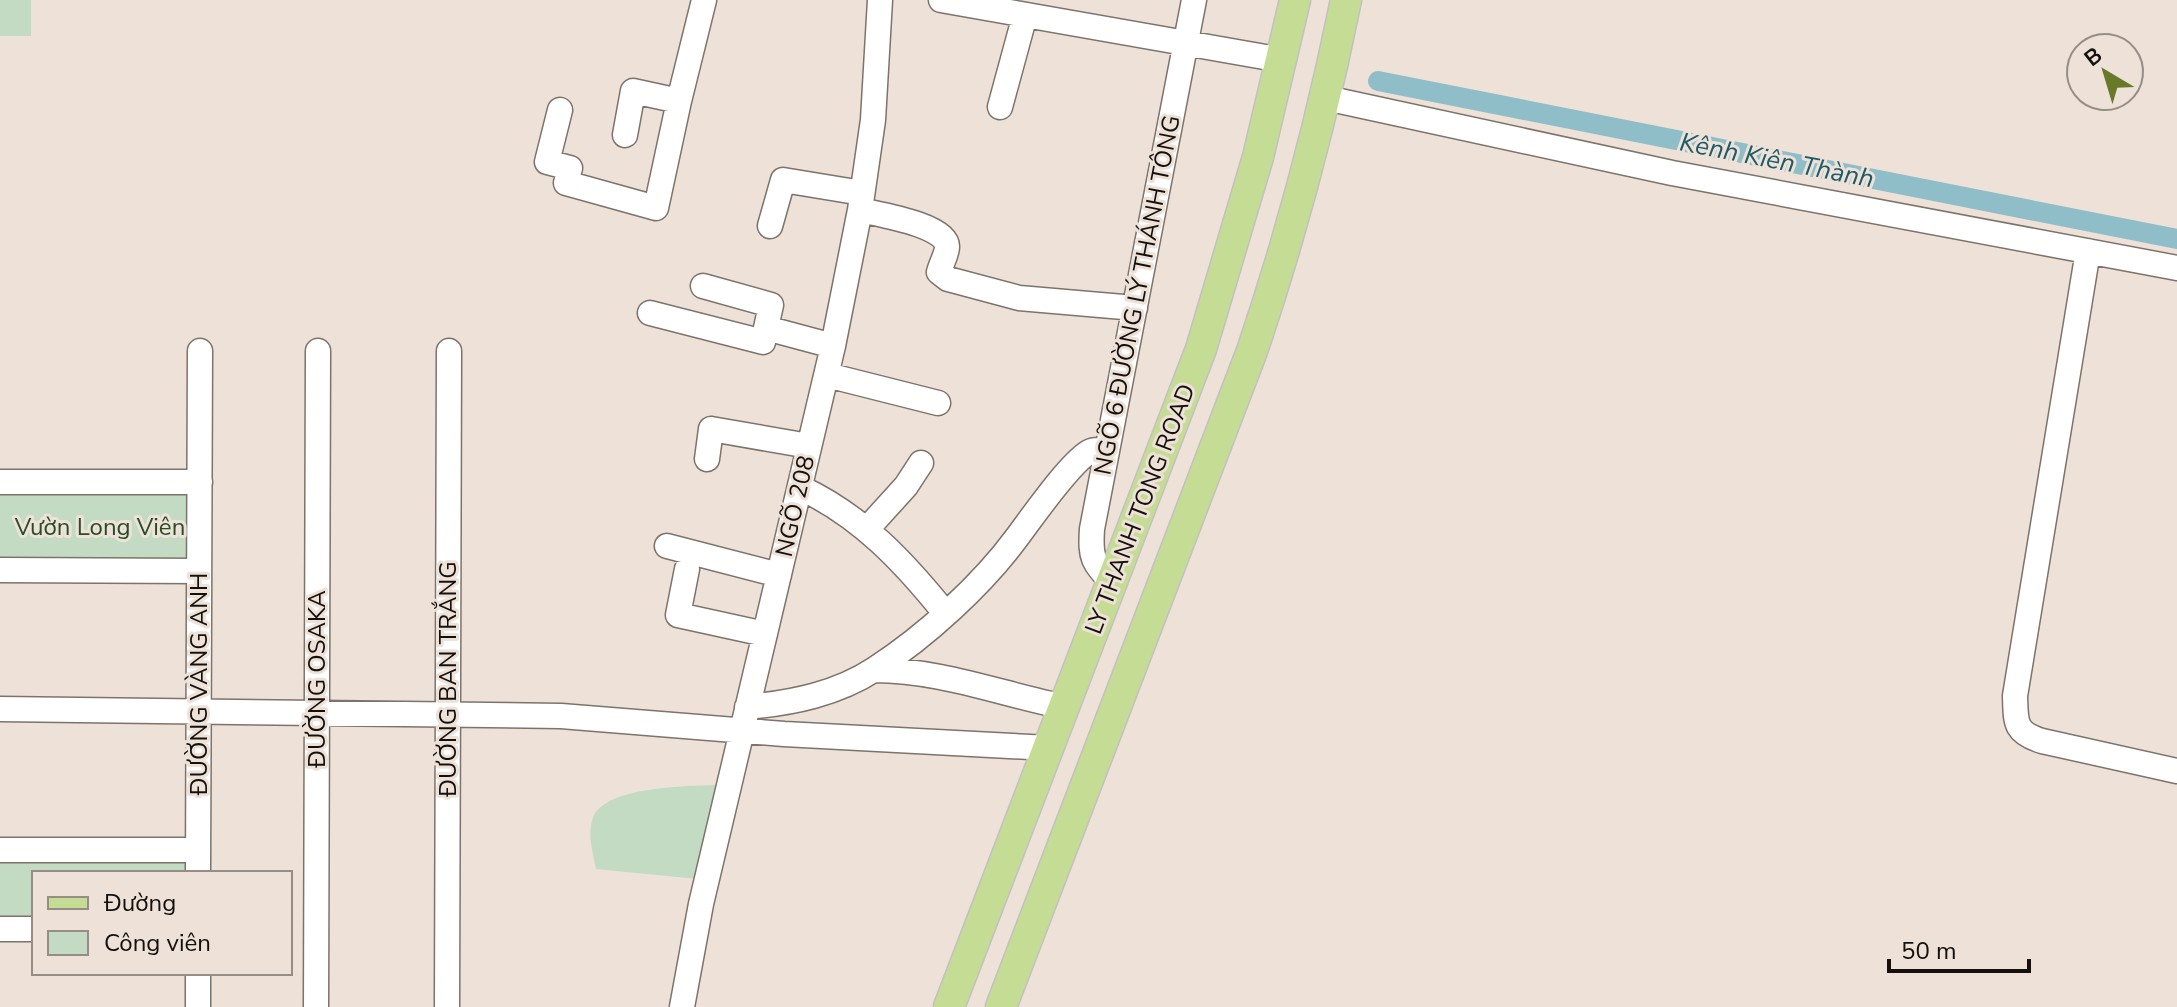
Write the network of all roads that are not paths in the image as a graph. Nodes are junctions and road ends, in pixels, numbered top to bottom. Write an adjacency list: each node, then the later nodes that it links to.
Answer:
1 (704, 0): 11 (street)
2 (880, 0): 15 (street, NGÕ 208)
3 (941, 0): 7 (street)
4 (1194, 0): 8 (street, NGÕ 6 ĐƯỜNG LÝ THÁNH TÔNG)
5 (1295, 0): 9 (main road, LY THANH TONG ROAD)
6 (1346, 0): 10 (main road, LY THANH TONG ROAD)
7 (1025, 15): 8 (street); 12 (street)
8 (1187, 43): 9 (street); 20 (street, NGÕ 6 ĐƯỜNG LÝ THÁNH TÔNG)
9 (1282, 60): 29 (main road, LY THANH TONG ROAD)
10 (1326, 98): 17 (street); 30 (main road, LY THANH TONG ROAD)
11 (679, 101): 13 (street); 14 (street)
12 (1000, 107)
13 (560, 110)
14 (625, 135)
15 (861, 202): 16 (street); 20 (street); 23 (street, NGÕ 208)
16 (770, 226)
17 (2088, 251): 18 (street); 55 (street)
18 (2177, 268)
19 (703, 286): 22 (street)
20 (1135, 308): 32 (street, NGÕ 6 ĐƯỜNG LÝ THÁNH TÔNG)
21 (650, 313): 22 (street)
22 (766, 328): 23 (street)
23 (833, 346): 27 (street, NGÕ 208)
24 (200, 351): 36 (street, ĐƯỜNG VÀNG ANH)
25 (318, 351): 51 (street, ĐƯỜNG OSAKA)
26 (449, 351): 52 (street, ĐƯỜNG BAN TRẮNG)
27 (827, 375): 28 (street); 31 (street, NGÕ 208)
28 (938, 403)
29 (1176, 419): 30 (main road); 44 (main road, LY THANH TONG ROAD)
30 (1223, 432): 66 (main road, LY THANH TONG ROAD)
31 (809, 446): 33 (street); 37 (street, NGÕ 208)
32 (1107, 451): 44 (street, NGÕ 6 ĐƯỜNG LÝ THÁNH TÔNG); 45 (street)
33 (707, 459)
34 (921, 463): 38 (street)
35 (0, 482): 36 (street)
36 (200, 482): 42 (street, ĐƯỜNG VÀNG ANH)
37 (801, 488): 38 (street); 43 (street, NGÕ 208)
38 (867, 529): 45 (street)
39 (667, 546): 43 (street)
40 (687, 569): 46 (street)
41 (0, 570): 42 (street)
42 (199, 571): 50 (street, ĐƯỜNG VÀNG ANH)
43 (779, 575): 46 (street, NGÕ 208)
44 (1113, 583): 48 (main road, LY THANH TONG ROAD)
45 (945, 613): 47 (street)
46 (765, 634): 53 (street, NGÕ 208)
47 (874, 670): 48 (street); 53 (street)
48 (1065, 707): 54 (main road, LY THANH TONG ROAD)
49 (0, 709): 50 (street)
50 (199, 711): 51 (street); 57 (street, ĐƯỜNG VÀNG ANH)
51 (316, 712): 52 (street); 62 (street, ĐƯỜNG OSAKA)
52 (448, 714): 53 (street); 63 (street, ĐƯỜNG BAN TRẮNG)
53 (745, 719): 54 (street); 64 (street, NGÕ 208)
54 (1049, 748): 65 (main road, LY THANH TONG ROAD)
55 (2177, 771)
56 (0, 850): 57 (street)
57 (198, 862)
58 (0, 929): 59 (street)
59 (32, 929)
60 (198, 975): 61 (street)
61 (198, 1007)
62 (316, 1007)
63 (447, 1007)
64 (682, 1007)
65 (949, 1007)
66 (1001, 1007)

